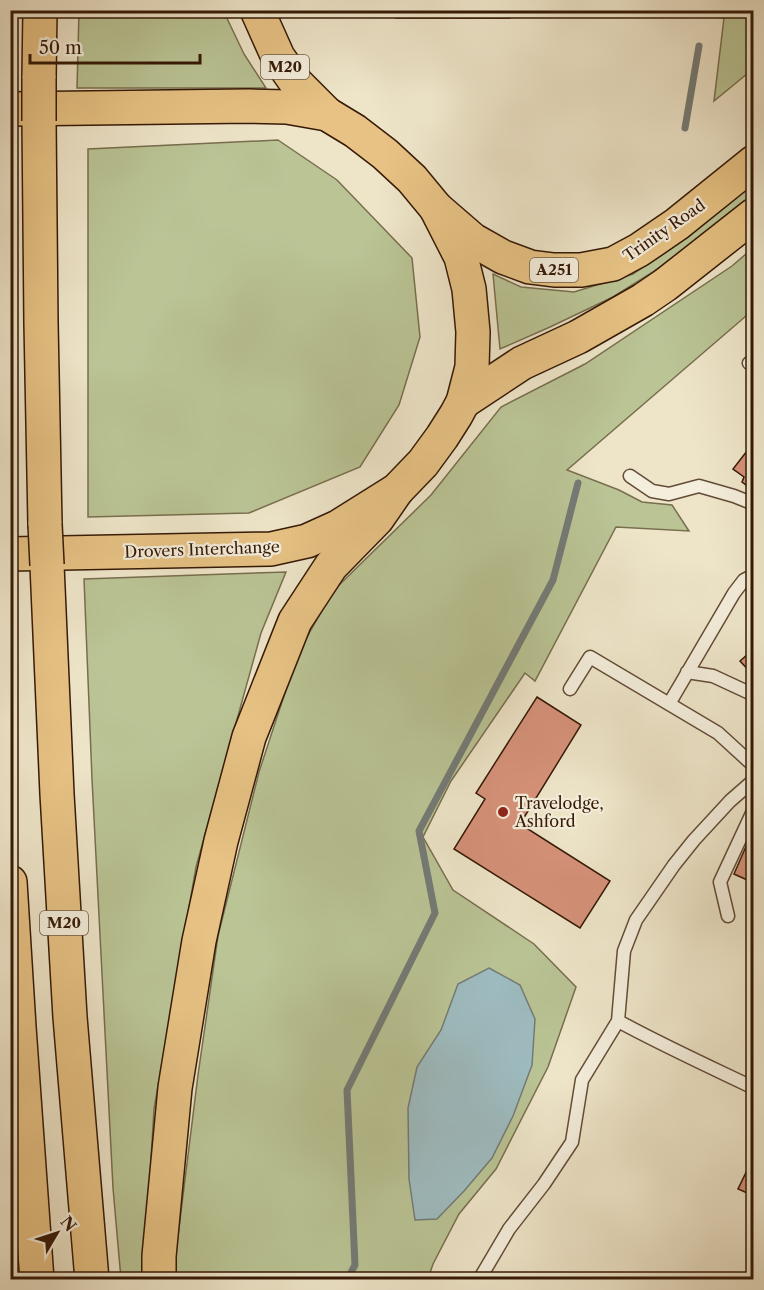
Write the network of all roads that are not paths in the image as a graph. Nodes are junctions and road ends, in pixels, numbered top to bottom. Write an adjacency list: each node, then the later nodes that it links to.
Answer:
1 (40, 10): 4 (main road, M20, bridge)
2 (257, 10): 3 (main road, M20)
3 (327, 114): 4 (main road, Drovers Interchange); 6 (main road, Drovers Interchange)
4 (25, 115): 26 (main road, M20, bridge)
5 (753, 162): 6 (main road, Trinity Road / A251)
6 (436, 208): 8 (main road, Drovers Interchange)
7 (753, 214): 8 (main road)
8 (463, 402): 10 (main road, Drovers Interchange)
9 (630, 476): 11 (lane)
10 (397, 490): 12 (main road, Drovers Interchange); 27 (main road)
11 (753, 504)
12 (10, 554)
13 (749, 577): 14 (lane)
14 (687, 672): 16 (lane); 17 (lane)
15 (570, 689): 17 (lane)
16 (753, 695)
17 (669, 704): 18 (lane)
18 (753, 766)
19 (753, 780): 23 (lane)
20 (753, 809): 22 (lane)
21 (10, 882): 25 (main road)
22 (728, 916)
23 (618, 1021): 24 (lane); 28 (lane)
24 (753, 1088)
25 (37, 1280)
26 (92, 1280)
27 (159, 1280)
28 (479, 1280)

